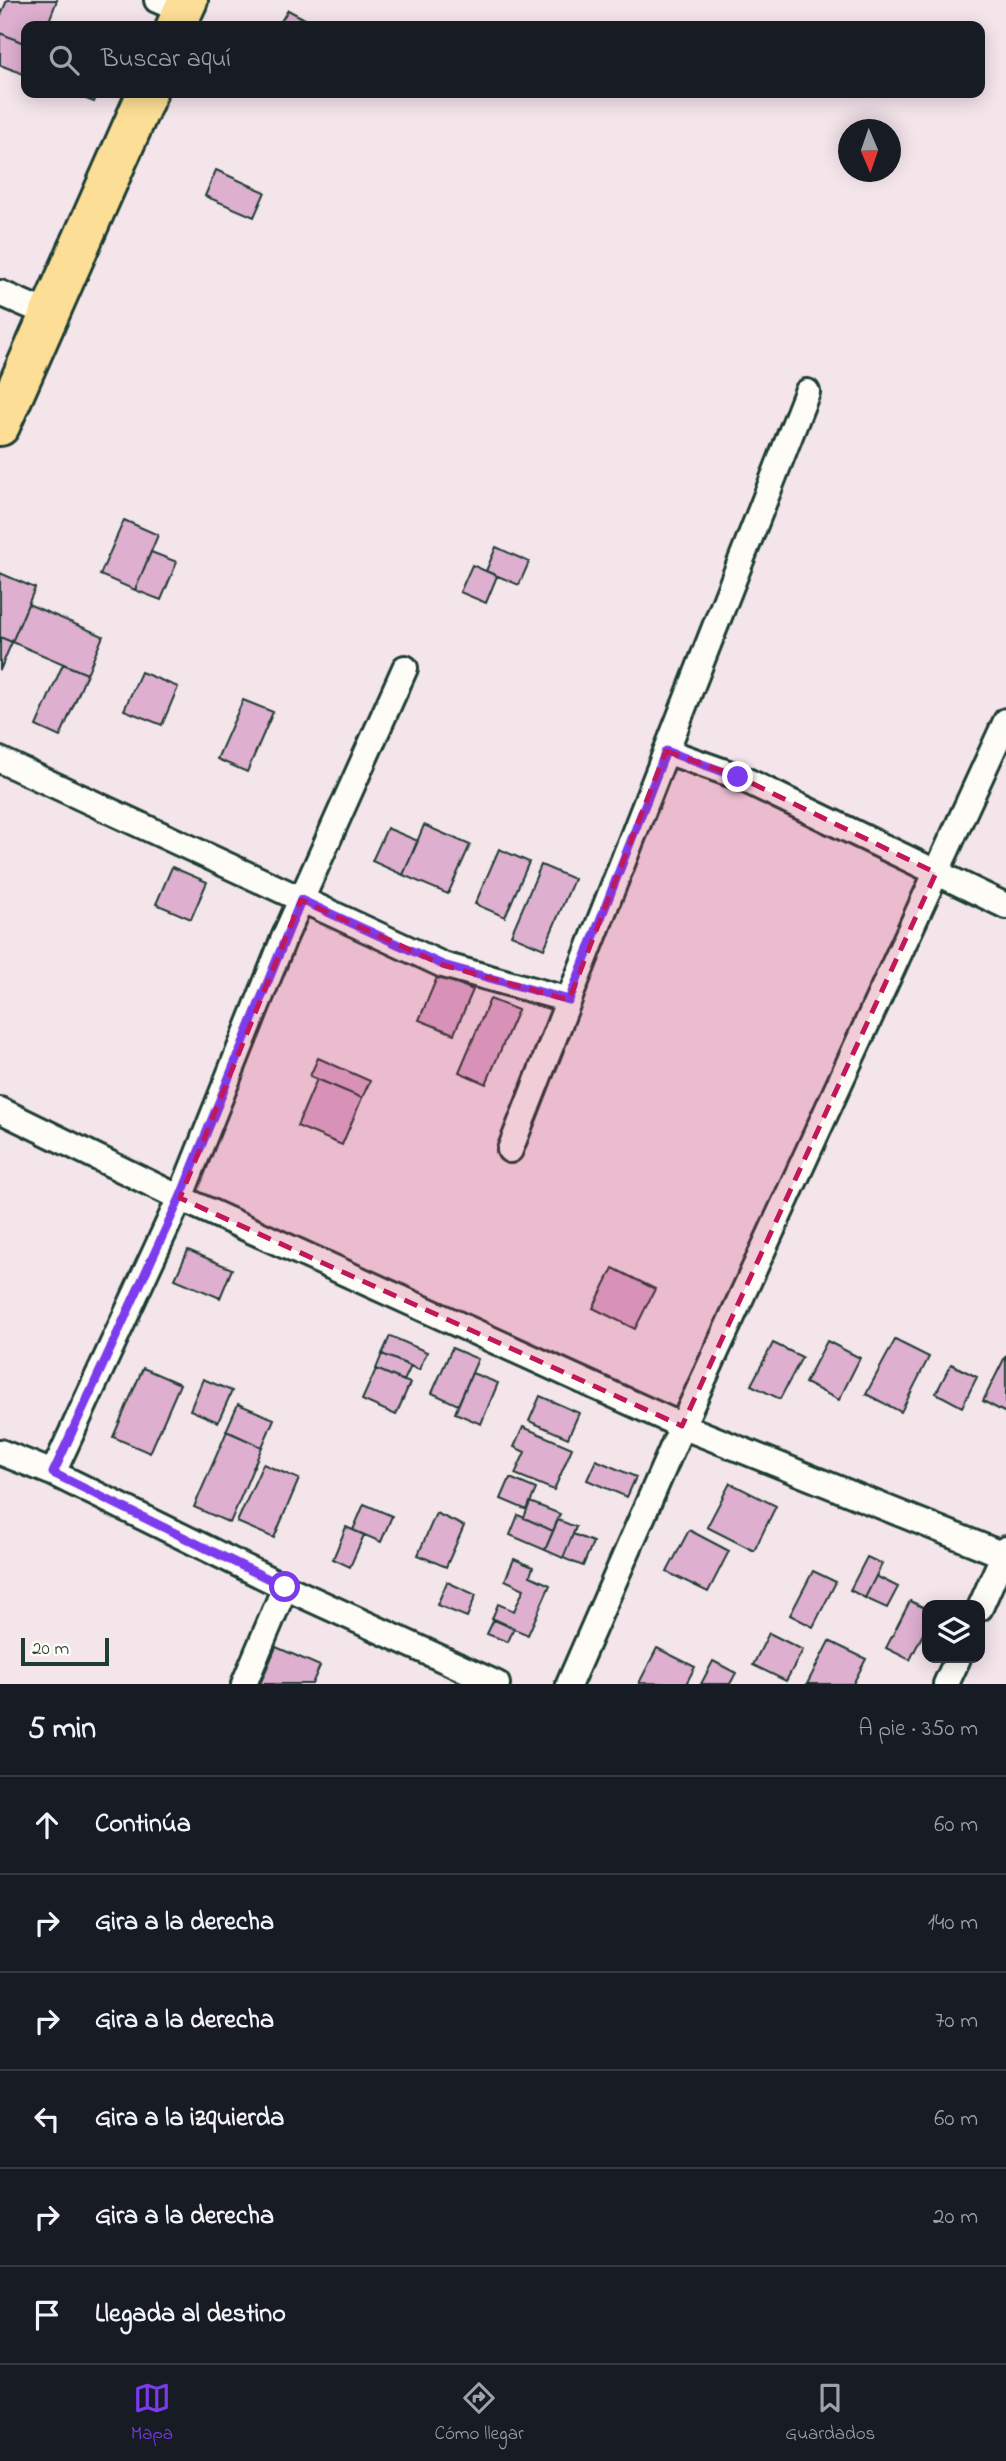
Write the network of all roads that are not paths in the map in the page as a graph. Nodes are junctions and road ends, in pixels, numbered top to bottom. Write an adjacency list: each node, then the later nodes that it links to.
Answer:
1 (145, 98): 3 (highway)
2 (0, 293): 3 (street)
3 (49, 314): 5 (highway)
4 (807, 391): 8 (street)
5 (0, 426)
6 (405, 668): 11 (street)
7 (1006, 721): 10 (street)
8 (666, 751): 10 (street); 13 (street)
9 (0, 760): 11 (street)
10 (936, 873): 12 (street); 17 (street)
11 (301, 900): 13 (street); 16 (street)
12 (1006, 906)
13 (569, 1000): 15 (street)
14 (0, 1110): 16 (street)
15 (510, 1150)
16 (180, 1198): 17 (street); 19 (street)
17 (682, 1426): 20 (street); 26 (street)
18 (0, 1451): 19 (street)
19 (53, 1473): 21 (street)
20 (1005, 1553): 22 (street)
21 (285, 1587): 24 (street); 25 (street)
22 (984, 1600)
23 (956, 1663): 27 (street)
24 (244, 1684)
25 (497, 1684)
26 (569, 1684)
27 (946, 1684)

